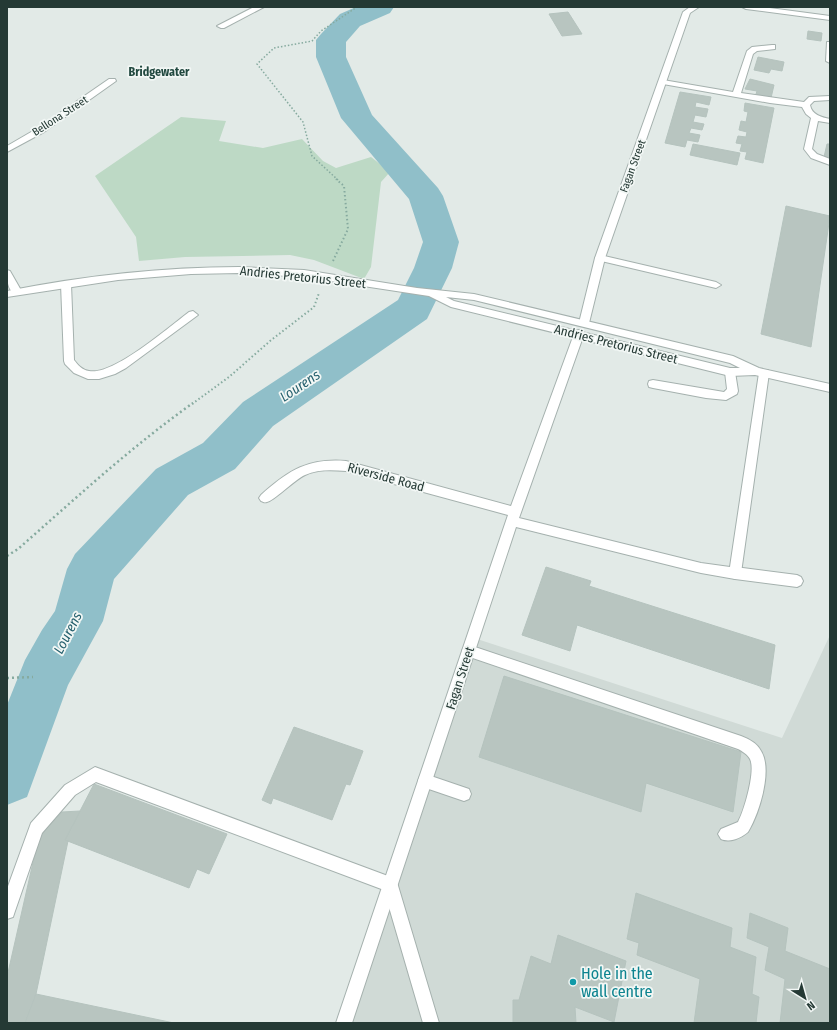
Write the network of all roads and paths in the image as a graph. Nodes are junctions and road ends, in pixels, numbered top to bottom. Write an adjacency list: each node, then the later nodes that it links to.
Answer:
1 (260, 7): 7 (street)
2 (356, 7): 22 (path)
3 (746, 7): 4 (street)
4 (783, 9): 6 (street)
5 (691, 10): 12 (street, Fagan Street)
6 (830, 18)
7 (221, 26)
8 (830, 44): 10 (street)
9 (772, 47): 13 (street)
10 (830, 61)
11 (112, 81): 18 (street, Bellona Street)
12 (663, 82): 13 (street); 20 (street, Fagan Street)
13 (736, 95): 15 (street)
14 (830, 98): 15 (street)
15 (806, 105): 16 (street)
16 (815, 117): 17 (street); 19 (street)
17 (830, 121)
18 (7, 149)
19 (830, 162)
20 (600, 258): 24 (street); 29 (street, Fagan Street)
21 (7, 273): 25 (street)
22 (326, 276): 23 (street, Andries Pretorius Street); 26 (street, Andries Pretorius Street); 37 (path)
23 (66, 284): 25 (street, Andries Pretorius Street); 28 (street)
24 (716, 285)
25 (17, 292): 27 (street, Andries Pretorius Street)
26 (432, 293): 29 (street, Andries Pretorius Street); 30 (street, Andries Pretorius Street)
27 (7, 294)
28 (193, 315)
29 (584, 323): 32 (street, Andries Pretorius Street)
30 (579, 334): 31 (street, Andries Pretorius Street); 36 (street, Fagan Street)
31 (730, 372): 32 (street, Andries Pretorius Street); 33 (street)
32 (760, 372): 34 (street, Andries Pretorius Street); 38 (street)
33 (654, 384)
34 (830, 388)
35 (265, 498): 36 (street, Riverside Road)
36 (514, 517): 38 (street, Riverside Road); 40 (street, Fagan Street)
37 (7, 556)
38 (735, 573): 39 (street)
39 (797, 581)
40 (469, 651): 43 (street, Fagan Street); 45 (street)
41 (33, 677): 42 (path)
42 (7, 678)
43 (426, 781): 44 (street); 46 (street, Fagan Street)
44 (464, 794)
45 (726, 834)
46 (390, 886): 47 (street); 48 (street, Fagan Street); 49 (street)
47 (7, 911)
48 (344, 1023)
49 (432, 1023)

